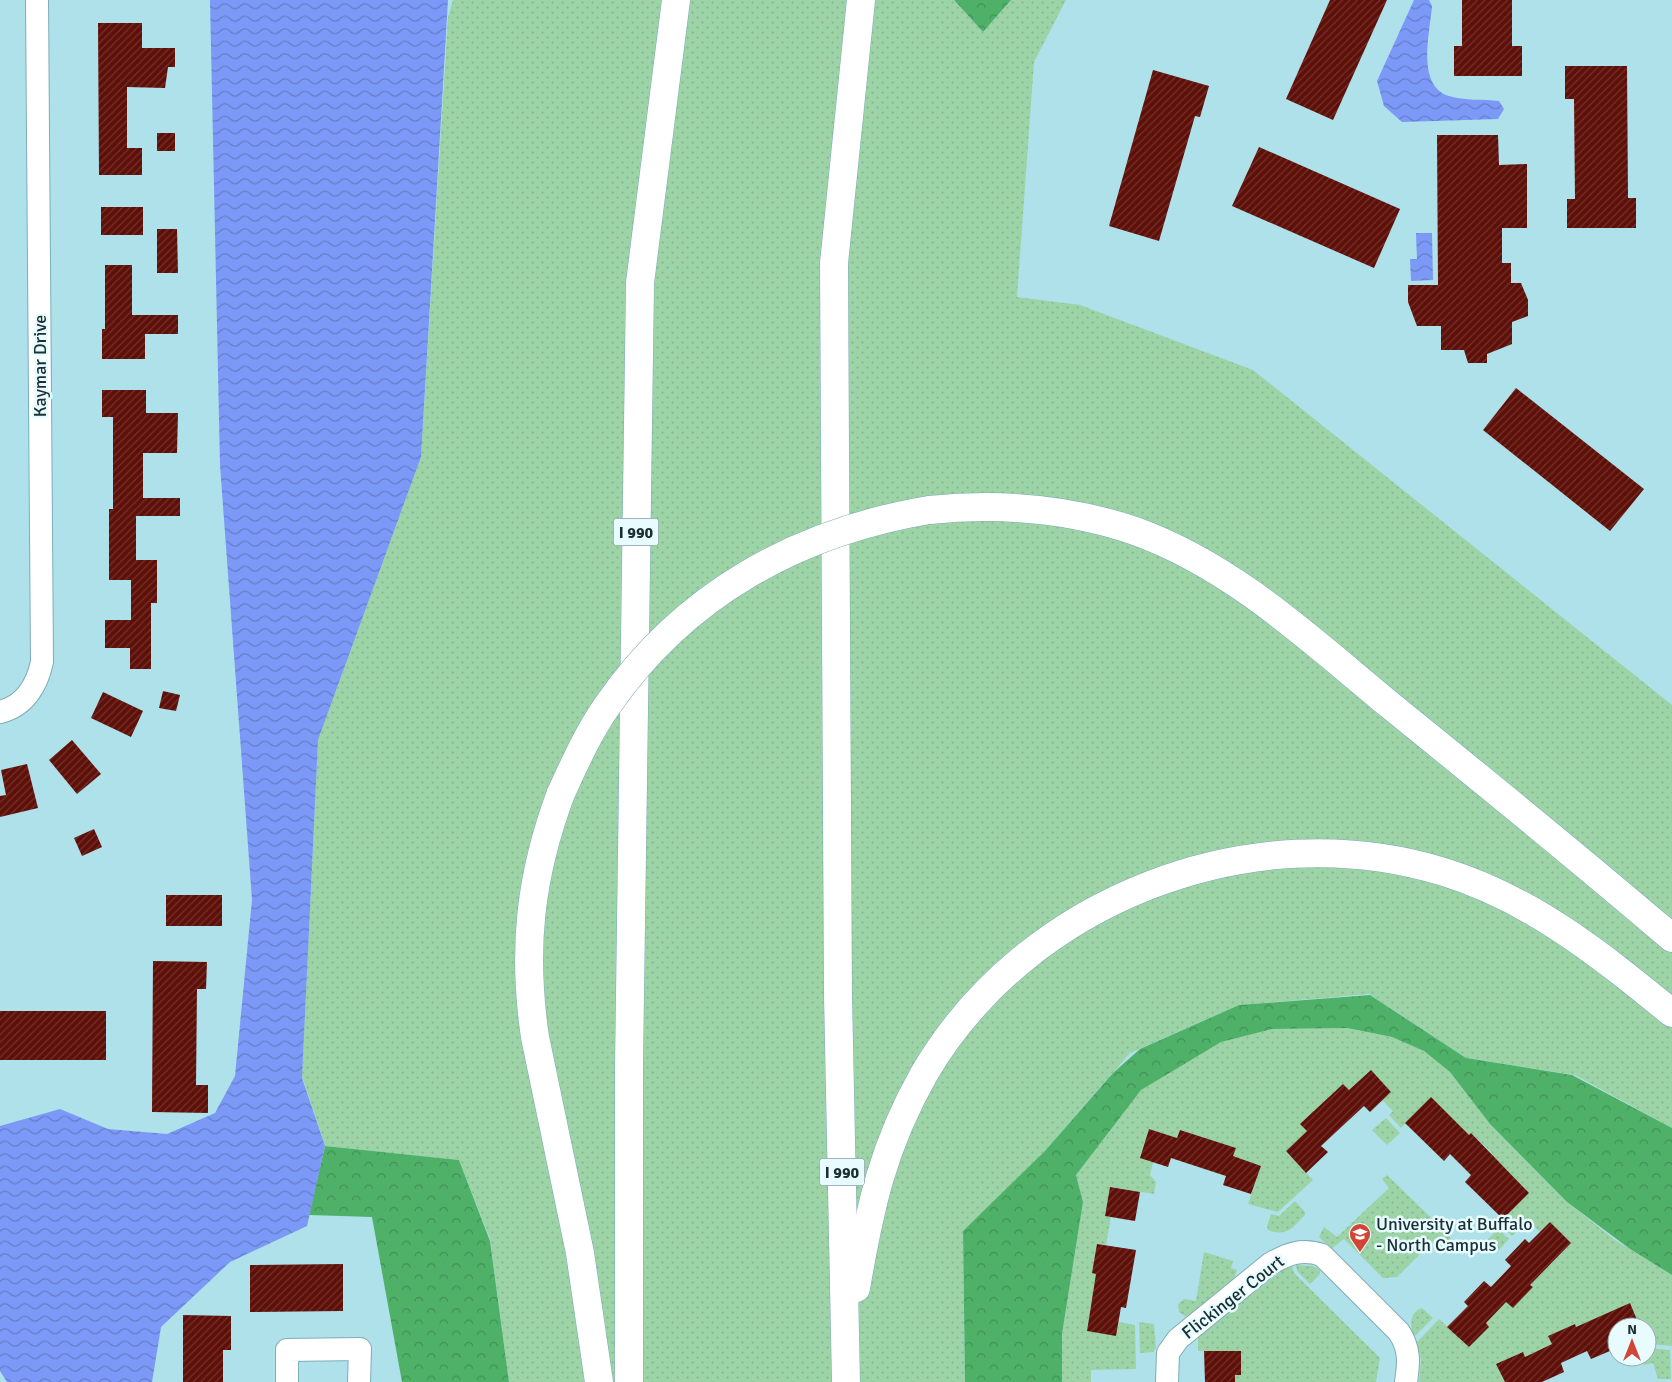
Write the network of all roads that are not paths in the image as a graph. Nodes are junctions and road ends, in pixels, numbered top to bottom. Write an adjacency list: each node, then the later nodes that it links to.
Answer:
1 (37, 0): 4 (street, Kaymar Drive)
2 (676, 0): 11 (highway, I 990)
3 (861, 0): 7 (highway, I 990)
4 (0, 712)
5 (1672, 938): 10 (highway, bridge)
6 (1672, 1013): 7 (highway)
7 (845, 1348): 12 (highway, I 990)
8 (287, 1382): 9 (street)
9 (360, 1382)
10 (599, 1382)
11 (629, 1382)
12 (846, 1382)
13 (1167, 1382): 14 (street, Flickinger Court)
14 (1406, 1382)

